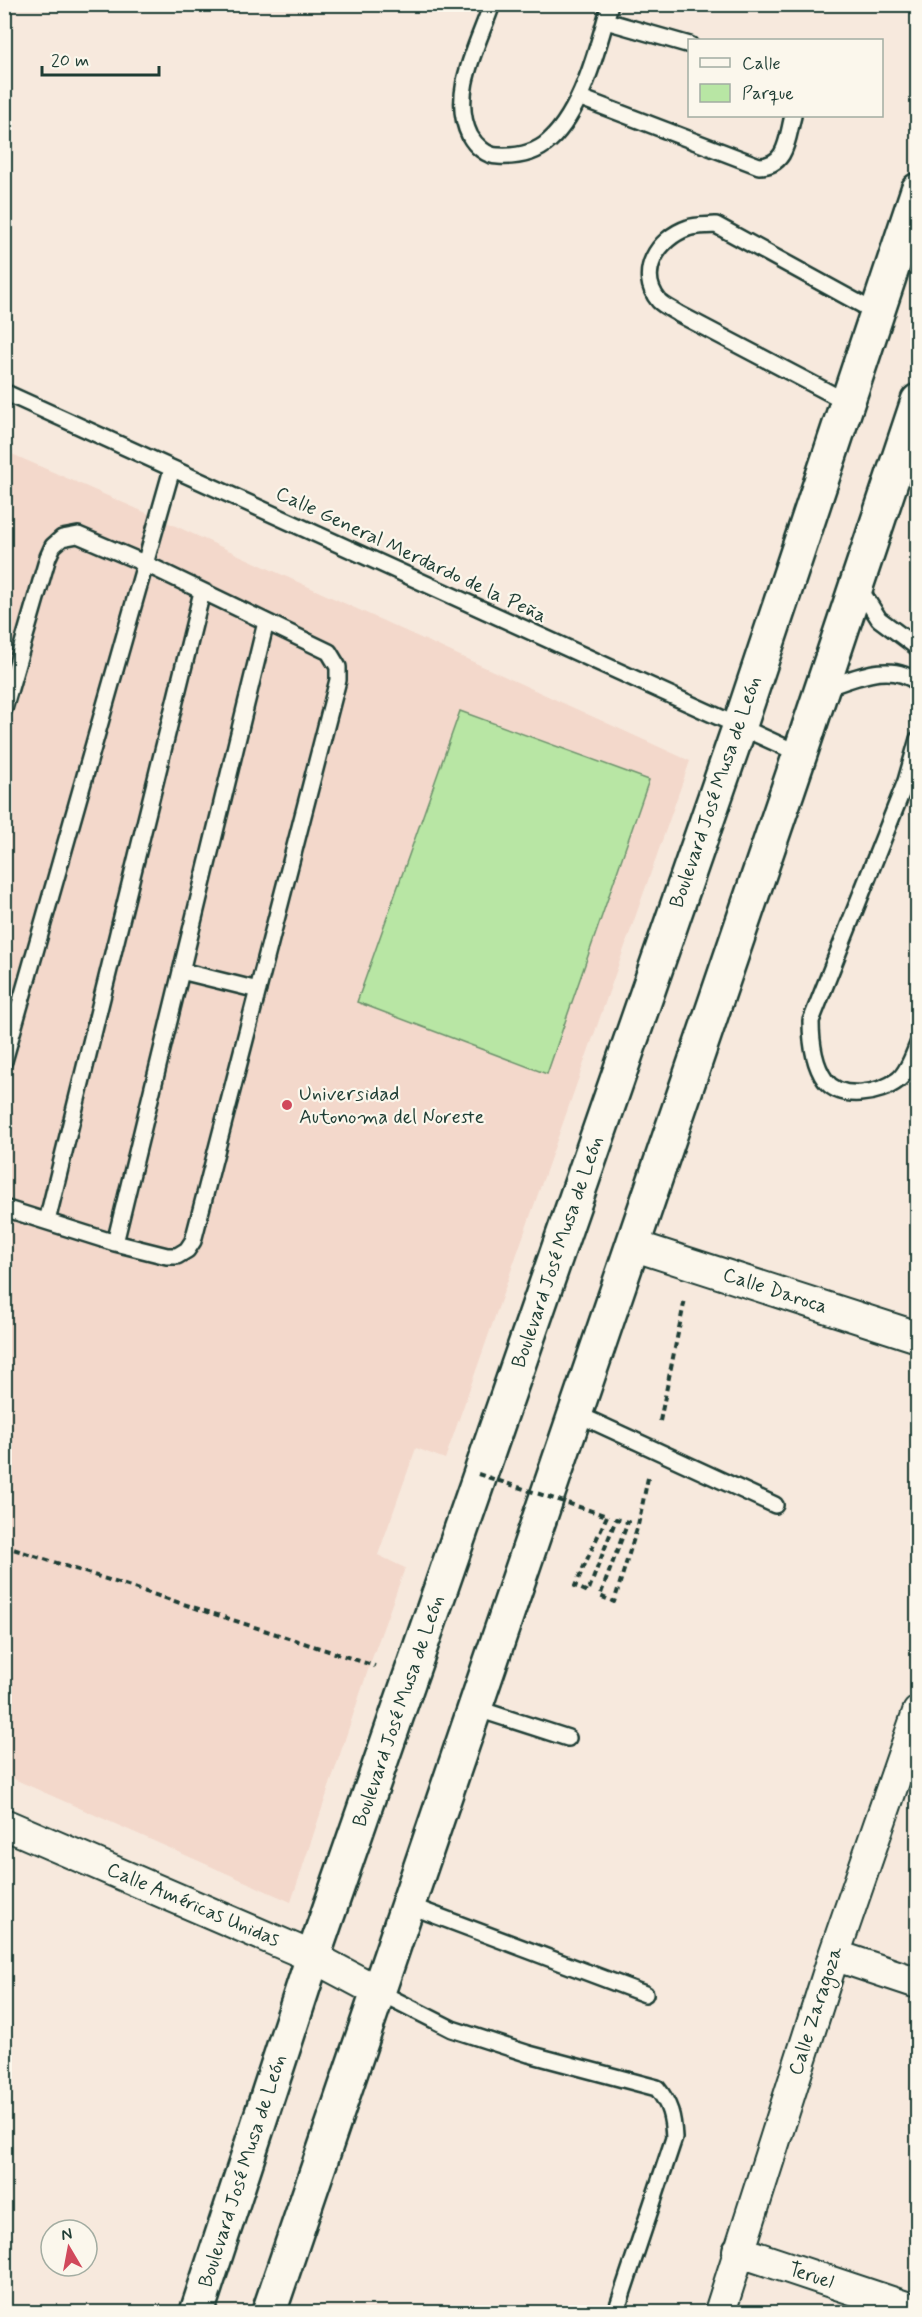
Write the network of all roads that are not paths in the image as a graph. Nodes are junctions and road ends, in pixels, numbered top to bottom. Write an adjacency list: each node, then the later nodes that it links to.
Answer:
1 (492, 4): 5 (lane)
2 (610, 4): 3 (lane)
3 (606, 21): 4 (lane); 5 (lane)
4 (688, 44)
5 (581, 98): 6 (lane)
6 (793, 117)
7 (918, 190): 8 (main road, Boulevard José Musa de León)
8 (877, 313): 11 (main road, Boulevard José Musa de León); 11 (lane)
9 (4, 392): 12 (lane, Calle General Merdardo de la Peña)
10 (918, 401): 14 (main road)
11 (847, 402): 21 (main road, Boulevard José Musa de León)
12 (172, 469): 13 (lane); 21 (lane, Calle General Merdardo de la Peña)
13 (146, 564): 15 (lane); 20 (lane); 27 (lane)
14 (856, 584): 17 (lane); 19 (main road)
15 (202, 592): 16 (lane); 29 (lane)
16 (266, 622): 24 (lane); 25 (lane)
17 (918, 648)
18 (918, 683): 19 (lane)
19 (822, 689): 23 (main road)
20 (4, 709)
21 (739, 728): 23 (lane, Calle General Merdardo de la Peña); 41 (main road, Boulevard José Musa de León)
22 (918, 739): 26 (lane)
23 (800, 754): 31 (main road)
24 (181, 971): 25 (lane); 30 (lane)
25 (258, 990): 30 (lane)
26 (918, 1044)
27 (4, 1061)
28 (4, 1208): 29 (lane)
29 (47, 1221): 30 (lane)
30 (115, 1243)
31 (632, 1245): 32 (street, Calle Daroca); 33 (main road)
32 (918, 1337)
33 (575, 1413): 34 (lane); 35 (main road)
34 (775, 1505)
35 (476, 1708): 37 (lane); 39 (main road)
36 (918, 1712): 40 (street, Calle Zaragoza)
37 (568, 1738)
38 (4, 1824): 41 (street, Calle Américas Unidas)
39 (408, 1905): 43 (main road); 44 (lane)
40 (834, 1955): 42 (street); 45 (street, Calle Zaragoza)
41 (314, 1957): 43 (street, Calle Américas Unidas); 47 (main road, Boulevard José Musa de León)
42 (918, 1983)
43 (379, 1992): 48 (main road); 49 (lane)
44 (645, 1994)
45 (738, 2252): 46 (street, Teruel); 50 (street, Calle Zaragoza)
46 (918, 2311)
47 (197, 2313)
48 (269, 2313)
49 (616, 2313)
50 (720, 2313)

